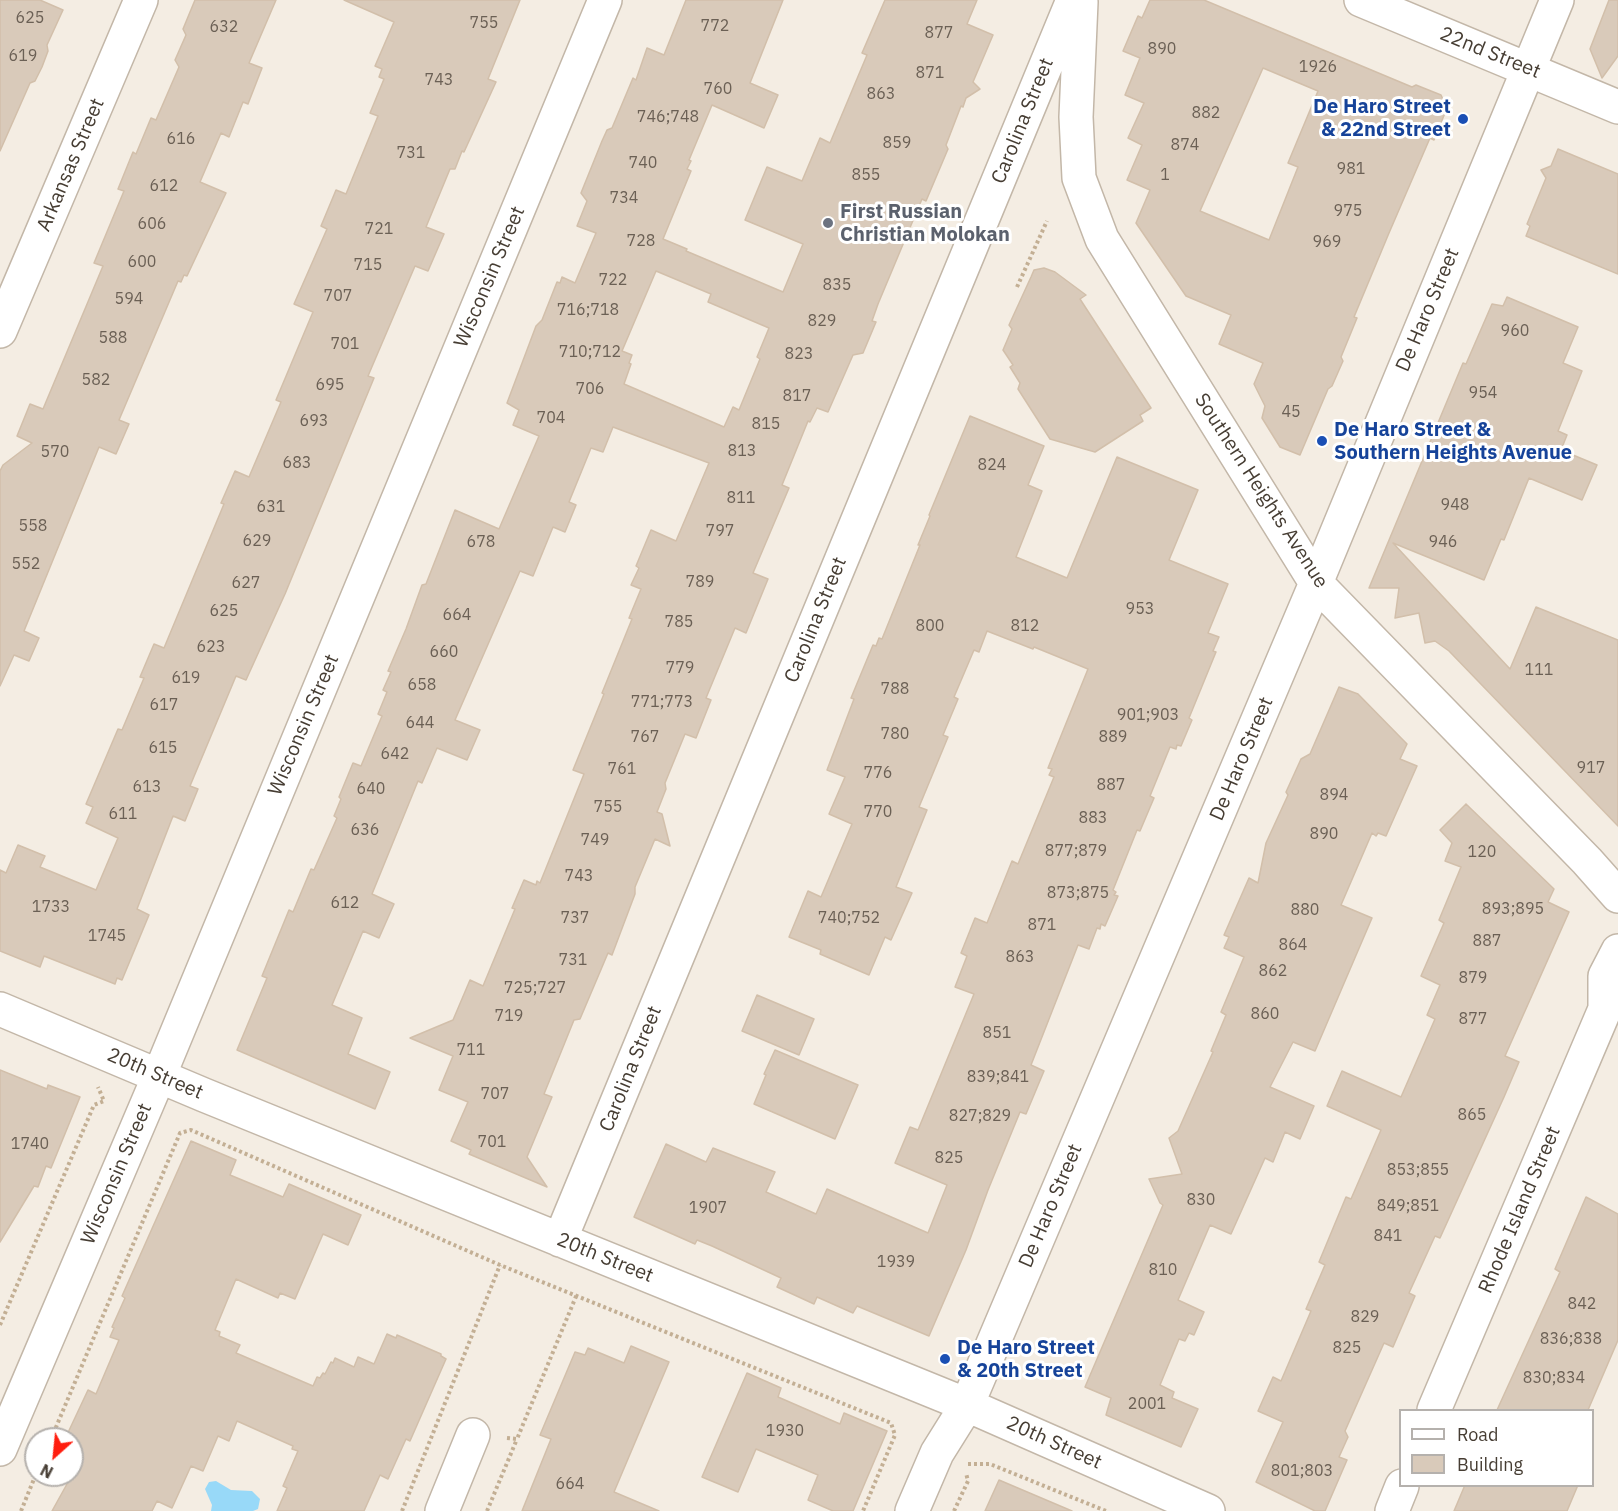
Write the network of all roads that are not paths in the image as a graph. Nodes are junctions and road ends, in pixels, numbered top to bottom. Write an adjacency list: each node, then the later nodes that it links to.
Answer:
1 (141, 0): 9 (street, Arkansas Street)
2 (605, 0): 15 (street, Wisconsin Street)
3 (1073, 0): 16 (street, Carolina Street)
4 (1081, 0): 10 (street, Southern Heights Avenue)
5 (1361, 0): 7 (street, 22nd Street)
6 (1557, 0): 7 (street, De Haro Street)
7 (1528, 69): 8 (street, 22nd Street); 10 (street, De Haro Street)
8 (1618, 106)
9 (0, 331)
10 (1316, 583): 11 (street, Southern Heights Avenue); 17 (street, De Haro Street)
11 (1618, 896)
12 (1618, 951): 13 (street, Rhode Island Street)
13 (1612, 1003): 18 (street, Rhode Island Street)
14 (0, 1009): 15 (street, 20th Street)
15 (159, 1076): 16 (street, 20th Street); 20 (street, Wisconsin Street)
16 (560, 1240): 17 (street, 20th Street)
17 (967, 1406): 23 (street, De Haro Street); 24 (street, 20th Street)
18 (1434, 1409)
19 (473, 1435): 22 (street)
20 (0, 1449)
21 (1401, 1487): 25 (street)
22 (441, 1511)
23 (912, 1511)
24 (1208, 1511)
25 (1392, 1511)

